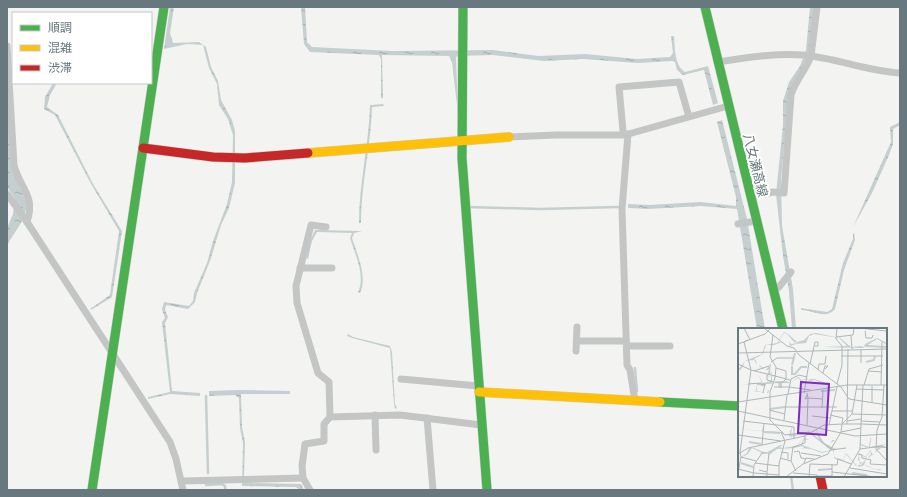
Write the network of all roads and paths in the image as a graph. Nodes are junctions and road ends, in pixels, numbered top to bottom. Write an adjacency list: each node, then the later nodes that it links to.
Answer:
1 (164, 7): 14 (street)
2 (463, 7): 13 (street)
3 (705, 7): 7 (street, 八女瀬高線)
4 (817, 7): 6 (street)
5 (7, 46): 17 (street)
6 (808, 56): 7 (street); 8 (street); 15 (street)
7 (716, 62): 9 (street, 八女瀬高線)
8 (900, 73)
9 (728, 106): 10 (street); 26 (street, 八女瀬高線)
10 (689, 117): 11 (street); 11 (street)
11 (627, 135): 12 (street); 28 (street)
12 (509, 137): 13 (street)
13 (462, 141): 14 (street); 33 (street)
14 (143, 148): 31 (street)
15 (756, 196)
16 (9, 200): 17 (street)
17 (27, 222): 31 (street)
18 (750, 222): 19 (street)
19 (738, 224)
20 (326, 227): 21 (street)
21 (304, 268): 22 (street); 37 (street)
22 (332, 268)
23 (789, 274): 24 (street)
24 (779, 287)
25 (577, 327): 27 (street)
26 (783, 328)
27 (577, 341): 28 (street); 30 (street)
28 (626, 344): 29 (street); 34 (street)
29 (670, 346)
30 (576, 350)
31 (112, 353): 43 (street); 44 (street)
32 (401, 379): 33 (street)
33 (479, 389): 34 (street); 39 (street)
34 (635, 401): 35 (street)
35 (738, 406)
36 (375, 415): 37 (street); 38 (street); 40 (street)
37 (330, 417): 42 (street)
38 (427, 418): 39 (street); 47 (street)
39 (481, 425): 48 (street)
40 (376, 450)
41 (820, 477): 49 (street)
42 (303, 478): 43 (street); 46 (street)
43 (182, 481): 45 (street)
44 (92, 490)
45 (183, 490)
46 (310, 490)
47 (432, 490)
48 (487, 490)
49 (823, 490)

